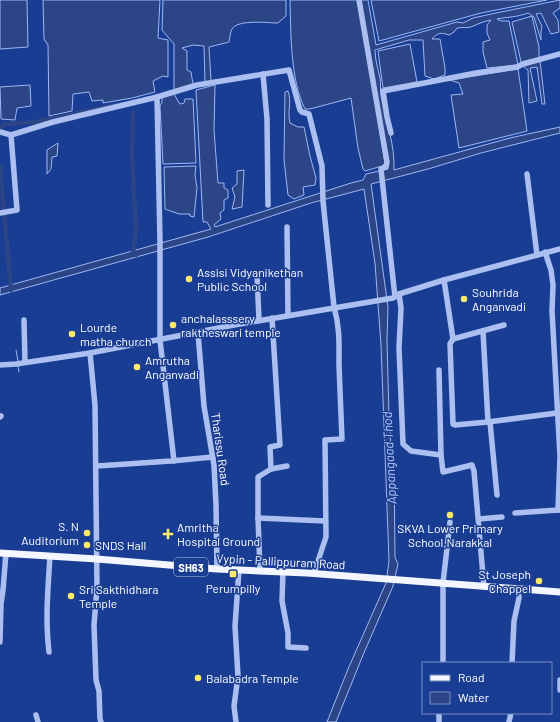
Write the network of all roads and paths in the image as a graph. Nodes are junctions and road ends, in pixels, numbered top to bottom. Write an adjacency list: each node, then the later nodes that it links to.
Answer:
1 (360, 0): 17 (street)
2 (560, 54): 6 (street)
3 (264, 74): 4 (street); 9 (street); 18 (street)
4 (157, 97): 7 (street); 27 (street)
5 (0, 132): 7 (street)
6 (391, 133)
7 (11, 135): 10 (street)
8 (527, 174): 14 (street)
9 (268, 204)
10 (4, 212)
11 (288, 227): 19 (street)
12 (560, 249): 13 (street)
13 (545, 252): 14 (street); 32 (street)
14 (537, 255): 16 (street)
15 (256, 274): 22 (street)
16 (444, 280): 17 (street); 26 (street)
17 (395, 296): 18 (street); 34 (street)
18 (334, 307): 19 (street); 46 (street)
19 (288, 315): 20 (street)
20 (272, 318): 22 (street); 39 (street)
21 (24, 320): 29 (street)
22 (259, 320): 25 (street)
23 (504, 325): 24 (street)
24 (483, 331): 26 (street); 33 (street)
25 (198, 333): 27 (street); 35 (street, Tharissu Road)
26 (453, 339): 33 (street)
27 (160, 340): 28 (street); 36 (street)
28 (90, 353): 29 (street); 37 (street)
29 (20, 363): 30 (street)
30 (0, 365)
31 (439, 370): 34 (street)
32 (557, 412): 33 (street); 41 (street)
33 (489, 422): 40 (street)
34 (441, 455): 45 (street)
35 (213, 457): 36 (street); 51 (street, Tharissu Road)
36 (174, 461): 37 (street)
37 (96, 466): 50 (street)
38 (287, 466): 39 (street)
39 (271, 469): 44 (street)
40 (497, 494)
41 (559, 510): 42 (street)
42 (515, 513)
43 (502, 517): 45 (street)
44 (258, 518): 46 (street); 53 (street)
45 (478, 519): 57 (street)
46 (325, 520): 55 (street)
47 (450, 522): 56 (street)
48 (3, 553): 49 (main road, Vypin - Pallippuram Road / SH63); 60 (street)
49 (50, 556): 50 (main road, Vypin - Pallippuram Road / SH63); 62 (street)
50 (97, 559): 51 (main road, Vypin - Pallippuram Road / SH63); 68 (street)
51 (217, 569): 52 (main road, Vypin - Pallippuram Road / SH63)
52 (239, 570): 53 (main road, Vypin - Pallippuram Road / SH63); 70 (street)
53 (260, 570): 54 (main road, Vypin - Pallippuram Road / SH63)
54 (283, 571): 55 (main road, Vypin - Pallippuram Road / SH63); 61 (street)
55 (314, 573): 56 (main road, Vypin - Pallippuram Road / SH63)
56 (443, 584): 57 (main road, Vypin - Pallippuram Road / SH63); 63 (street)
57 (484, 587): 58 (main road, Vypin - Pallippuram Road / SH63)
58 (518, 589): 59 (main road, Vypin - Pallippuram Road / SH63); 64 (street)
59 (560, 592)
60 (0, 642)
61 (306, 648)
62 (49, 652)
63 (443, 662)
64 (512, 662)
65 (560, 680): 66 (street)
66 (560, 690)
67 (36, 715): 69 (street)
68 (101, 721)
69 (38, 722)
70 (236, 722)

